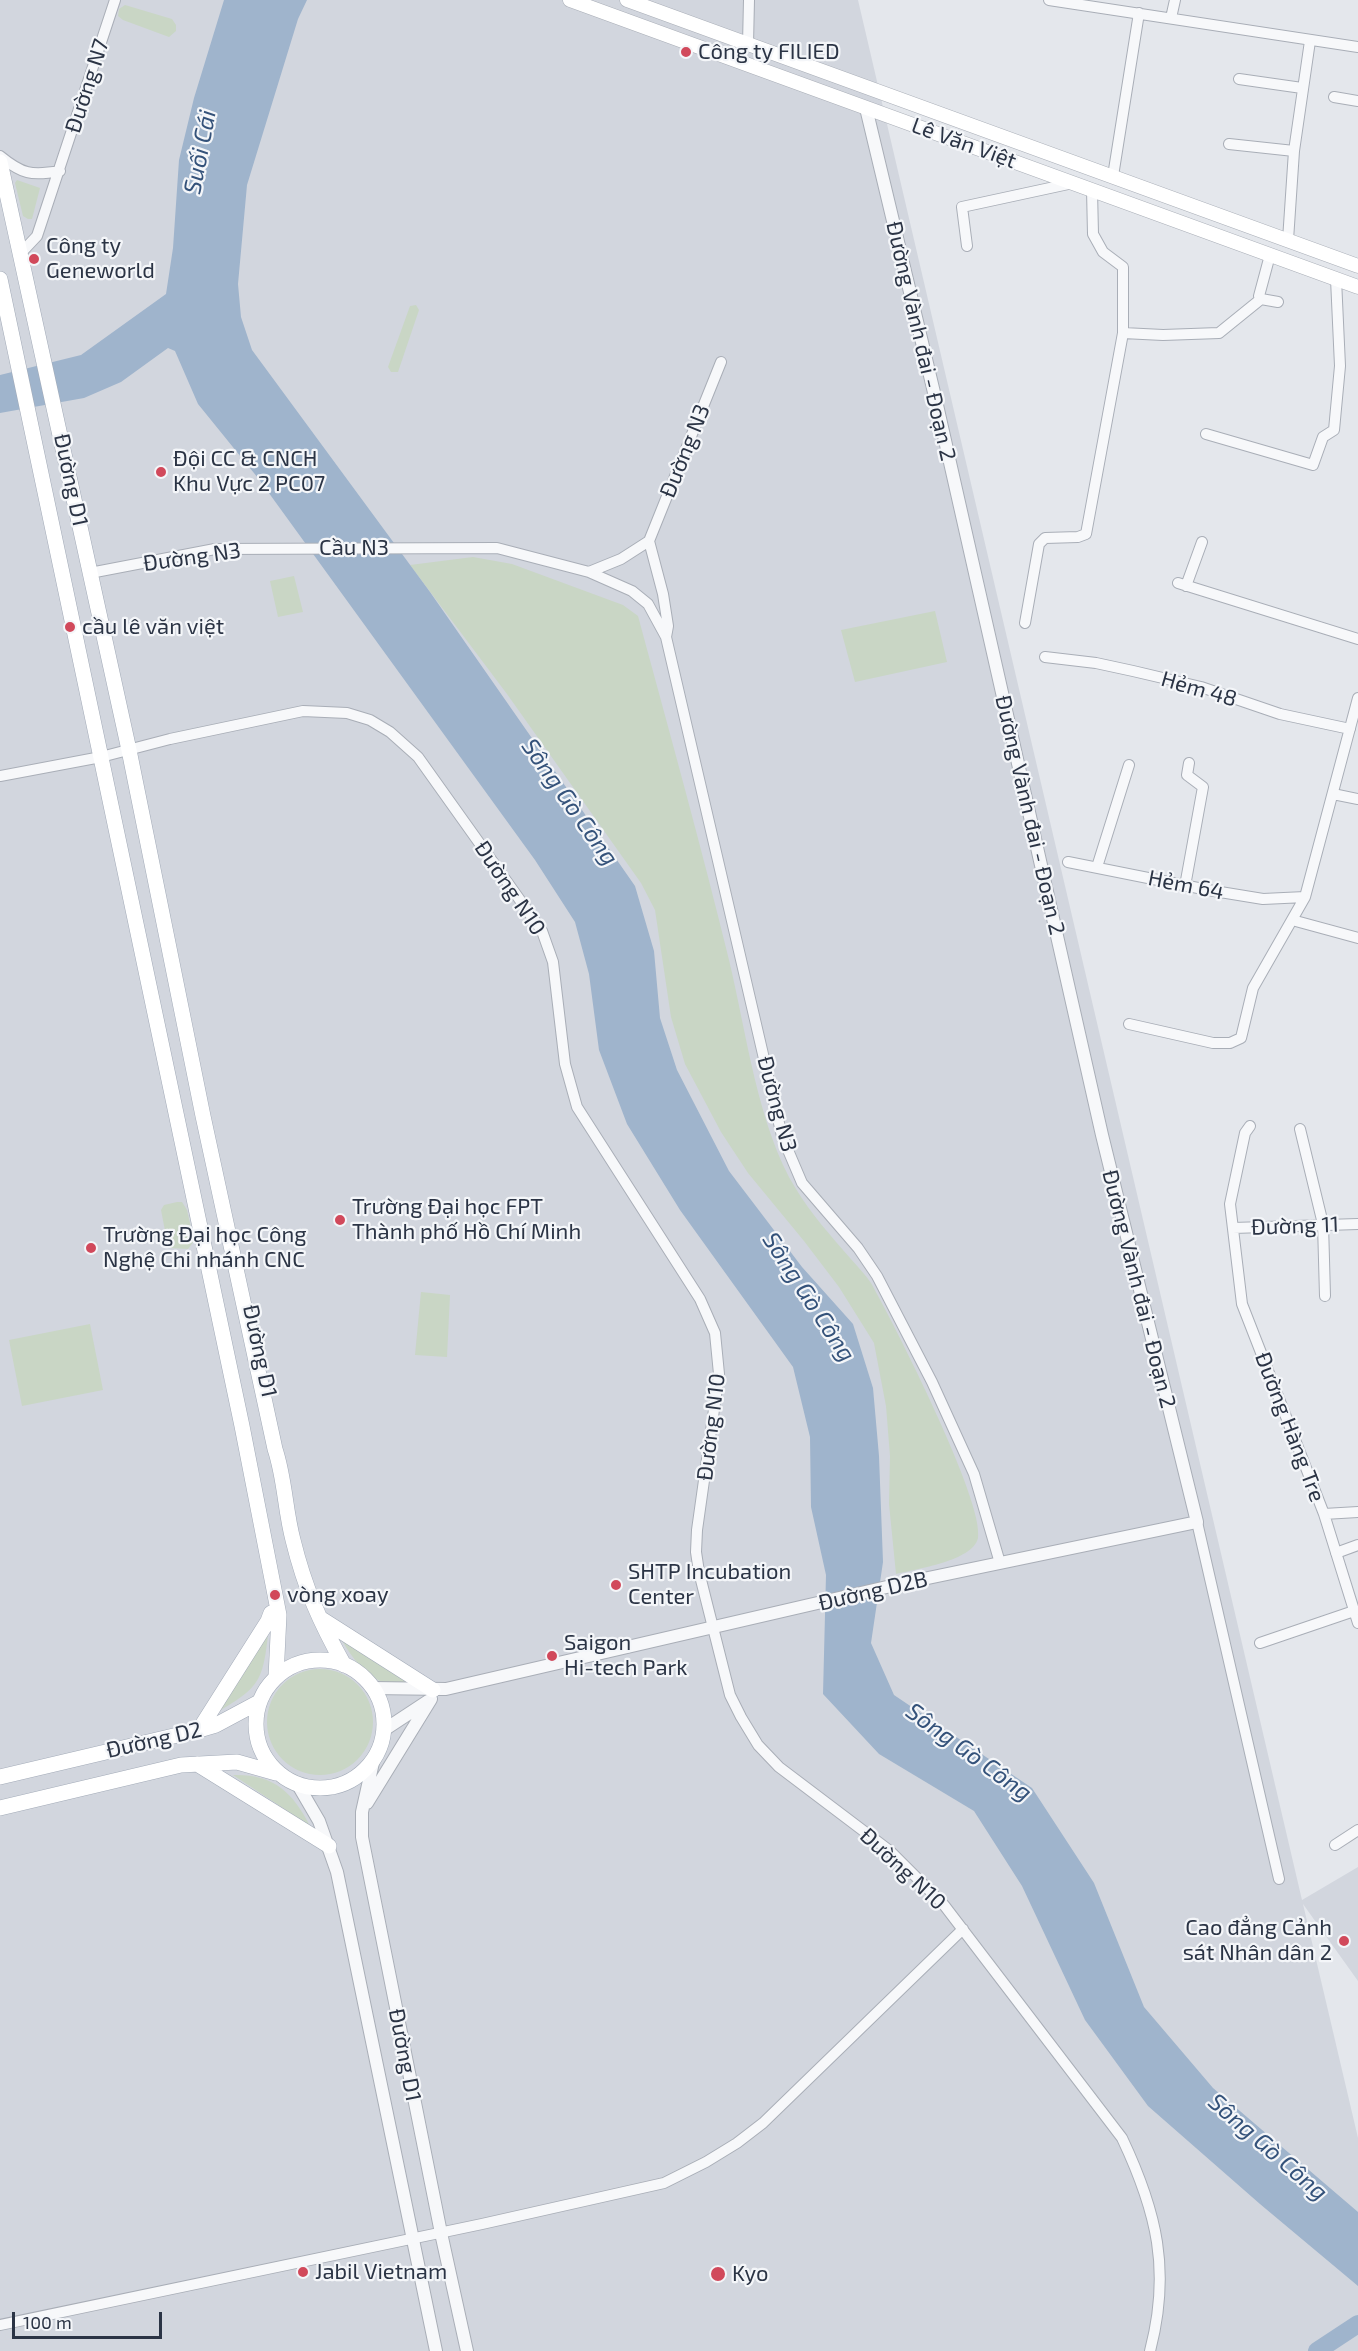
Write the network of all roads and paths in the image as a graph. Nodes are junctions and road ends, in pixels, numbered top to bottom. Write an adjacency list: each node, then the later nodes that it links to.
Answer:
1 (115, 0): 22 (street, Đường N7)
2 (570, 0): 12 (main road, Lê Văn Việt)
3 (627, 0): 10 (main road, Lê Văn Việt)
4 (749, 0): 10 (street)
5 (1049, 0): 7 (street)
6 (1174, 0): 8 (street)
7 (1139, 14): 8 (street); 23 (street)
8 (1171, 18): 9 (street)
9 (1310, 41): 11 (street); 14 (street)
10 (748, 44): 12 (main road); 23 (main road, Lê Văn Việt)
11 (1358, 47)
12 (749, 65): 17 (main road, Lê Văn Việt)
13 (1239, 79): 14 (street)
14 (1302, 88): 19 (street)
15 (1334, 97): 16 (street)
16 (1358, 101)
17 (866, 108): 24 (main road, Lê Văn Việt); 76 (street, Đường Vành đai - Đoạn 2)
18 (1229, 144): 19 (street)
19 (1294, 151): 26 (street)
20 (0, 156): 22 (street)
21 (0, 162): 28 (main road, Đường D1)
22 (60, 171): 28 (street, Đường N7)
23 (1113, 176): 26 (main road, Lê Văn Việt)
24 (1073, 183): 25 (main road, Lê Văn Việt); 27 (street)
25 (1092, 190): 29 (main road, Lê Văn Việt); 36 (street)
26 (1288, 240): 30 (main road, Lê Văn Việt)
27 (968, 246)
28 (20, 254): 44 (main road, Đường D1)
29 (1270, 255): 32 (main road, Lê Văn Việt); 34 (street)
30 (1358, 266)
31 (0, 279): 52 (main road, Đường D1)
32 (1336, 279): 33 (main road, Lê Văn Việt); 38 (street)
33 (1358, 287)
34 (1261, 299): 35 (street); 36 (street)
35 (1278, 302)
36 (1123, 333): 45 (street)
37 (721, 362): 39 (street, Đường N3)
38 (1206, 434)
39 (649, 541): 43 (street); 46 (street, Đường N3)
40 (1202, 542): 47 (street)
41 (295, 548): 42 (street, Cầu N3); 44 (street, Đường N3)
42 (414, 548): 43 (street, Đường N3)
43 (589, 572): 46 (street, Đường N3)
44 (90, 573): 51 (main road, Đường D1)
45 (1025, 623)
46 (666, 637): 79 (street, Đường N3)
47 (1358, 639)
48 (1045, 657): 50 (street, Hẻm 48)
49 (1358, 698): 50 (street)
50 (1350, 729): 56 (street)
51 (129, 750): 52 (street, Đường N10); 65 (main road, Đường D1); 84 (street, Đường N10)
52 (101, 757): 55 (street, Đường N10); 66 (main road, Đường D1)
53 (1189, 763): 60 (street)
54 (1129, 765): 59 (street)
55 (0, 776)
56 (1333, 794): 57 (street); 61 (street)
57 (1358, 799)
58 (1068, 862): 59 (street, Hẻm 64)
59 (1097, 867): 60 (street, Hẻm 64)
60 (1185, 886): 61 (street, Hẻm 64)
61 (1305, 897): 62 (street)
62 (1292, 920): 63 (street); 64 (street)
63 (1358, 938)
64 (1129, 1024)
65 (203, 1116): 66 (main road); 82 (main road, Đường D1)
66 (179, 1121): 73 (main road, Đường D1)
67 (1250, 1126): 71 (street, Đường Hàng Tre)
68 (1300, 1129): 69 (street)
69 (1323, 1224): 70 (street, Đường 11); 71 (street, Đường 11); 72 (street)
70 (1358, 1224)
71 (1233, 1228): 75 (street, Đường Hàng Tre)
72 (1325, 1296)
73 (242, 1426): 80 (main road, Đường D1); 85 (main road, Đường D1)
74 (1358, 1512): 75 (street)
75 (1324, 1514): 78 (street, Đường Hàng Tre)
76 (1197, 1522): 79 (street, Đường D2B); 108 (street)
77 (1358, 1545): 78 (street)
78 (1336, 1552): 81 (street, Đường Hàng Tre)
79 (1000, 1563): 84 (street, Đường D2B)
80 (271, 1605): 85 (main road, Đường D1); 92 (main road)
81 (1354, 1611): 83 (street, Đường Hàng Tre); 86 (street)
82 (318, 1616): 87 (main road, Đường D1); 90 (main road)
83 (1358, 1623)
84 (713, 1628): 90 (street, Đường D2B); 109 (street, Đường N10)
85 (279, 1629): 88 (main road, Đường D1)
86 (1260, 1643)
87 (344, 1665): 88 (main road); 89 (main road)
88 (276, 1677): 91 (main road)
89 (372, 1688): 90 (street, Đường D2B); 93 (main road)
90 (437, 1693): 93 (street, Đường D2B); 103 (street)
91 (259, 1702): 92 (main road, Đường D2); 98 (main road)
92 (199, 1730): 96 (main road, Đường D2)
93 (384, 1730): 94 (main road)
94 (374, 1758): 101 (main road); 103 (street, Đường D1)
95 (198, 1764): 98 (main road, Đường D2); 100 (main road, Đường D2); 107 (main road)
96 (44, 1765): 97 (main road, Đường D2); 99 (main road, Đường D2)
97 (0, 1767)
98 (279, 1774): 101 (main road)
99 (0, 1777)
100 (136, 1777): 102 (main road, Đường D2); 104 (main road, Đường D2)
101 (298, 1785): 107 (street, Đường D1)
102 (0, 1808)
103 (362, 1812): 110 (street, Đường D1)
104 (0, 1814)
105 (1358, 1830): 106 (street)
106 (1335, 1845)
107 (329, 1846): 111 (street, Đường D1)
108 (1279, 1878)
109 (963, 1929): 110 (street); 115 (street, Đường N10)
110 (441, 2233): 111 (street); 114 (street, Đường D1)
111 (412, 2238): 112 (street); 113 (street, Đường D1)
112 (0, 2325)
113 (436, 2351)
114 (467, 2351)
115 (1150, 2351)

